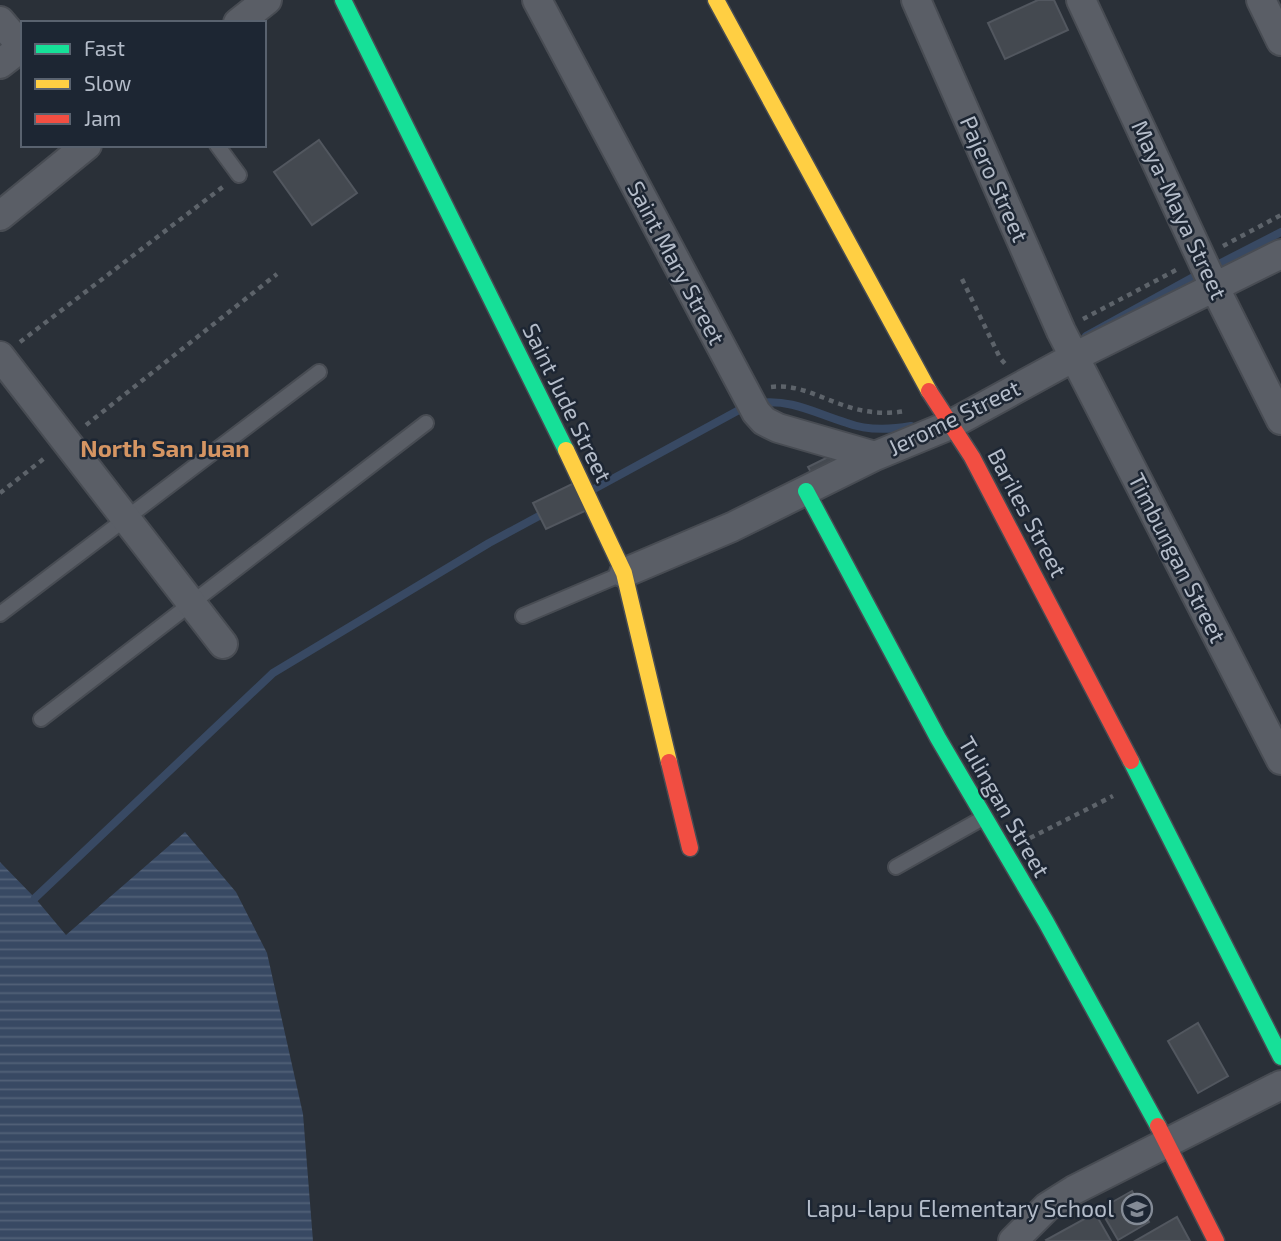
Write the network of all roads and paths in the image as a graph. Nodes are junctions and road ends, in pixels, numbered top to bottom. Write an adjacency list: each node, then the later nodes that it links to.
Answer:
1 (267, 0): 9 (street)
2 (343, 0): 43 (street, Saint Jude Street)
3 (537, 0): 31 (street, Saint Mary Street)
4 (716, 0): 32 (street, Bariles Street)
5 (916, 0): 24 (street, Pajero Street)
6 (1081, 0): 20 (street, Maya-Maya Street)
7 (1261, 0): 10 (street)
8 (0, 21): 11 (street)
9 (241, 21)
10 (1281, 41)
11 (21, 46)
12 (21, 49): 13 (street)
13 (0, 64)
14 (85, 147): 18 (street)
15 (218, 147): 16 (lane)
16 (239, 175): 25 (path)
17 (1281, 215): 20 (path)
18 (0, 216)
19 (1281, 254): 23 (street, Jerome Street)
20 (1201, 257): 23 (street, Maya-Maya Street); 24 (path)
21 (277, 274): 38 (path)
22 (962, 279): 27 (path)
23 (1214, 286): 26 (street, Jerome Street); 35 (street, Maya-Maya Street)
24 (1061, 331): 26 (street, Pajero Street)
25 (0, 357): 38 (street)
26 (1074, 357): 37 (street, Jerome Street); 49 (street, Timbungan Street)
27 (1004, 362): 28 (path); 30 (path)
28 (993, 368)
29 (319, 372): 42 (lane)
30 (1009, 372)
31 (744, 391): 33 (path); 39 (street, Saint Mary Street)
32 (934, 400): 33 (path); 37 (street, Bariles Street)
33 (843, 405): 34 (path)
34 (840, 412)
35 (1281, 420)
36 (426, 424): 44 (lane)
37 (950, 425): 39 (street, Jerome Street); 50 (street, Bariles Street)
38 (66, 441): 41 (path); 42 (street)
39 (875, 456): 40 (street, Jerome Street)
40 (806, 491): 43 (street, Jerome Street); 51 (street, Tulingan Street)
41 (0, 493)
42 (126, 519): 44 (street); 45 (lane)
43 (624, 573): 46 (lane); 52 (street, Saint Jude Street)
44 (191, 603): 47 (street); 48 (lane)
45 (0, 614)
46 (523, 616)
47 (223, 644)
48 (41, 719)
49 (1281, 760)
50 (1142, 781): 53 (path); 55 (street, Bariles Street)
51 (984, 817): 53 (street, Tulingan Street); 54 (lane)
52 (690, 848)
53 (1004, 852): 57 (street, Tulingan Street)
54 (896, 867)
55 (1281, 1058)
56 (1281, 1085): 57 (street)
57 (1167, 1142): 58 (street); 59 (street, Tulingan Street)
58 (1013, 1241)
59 (1216, 1241)

